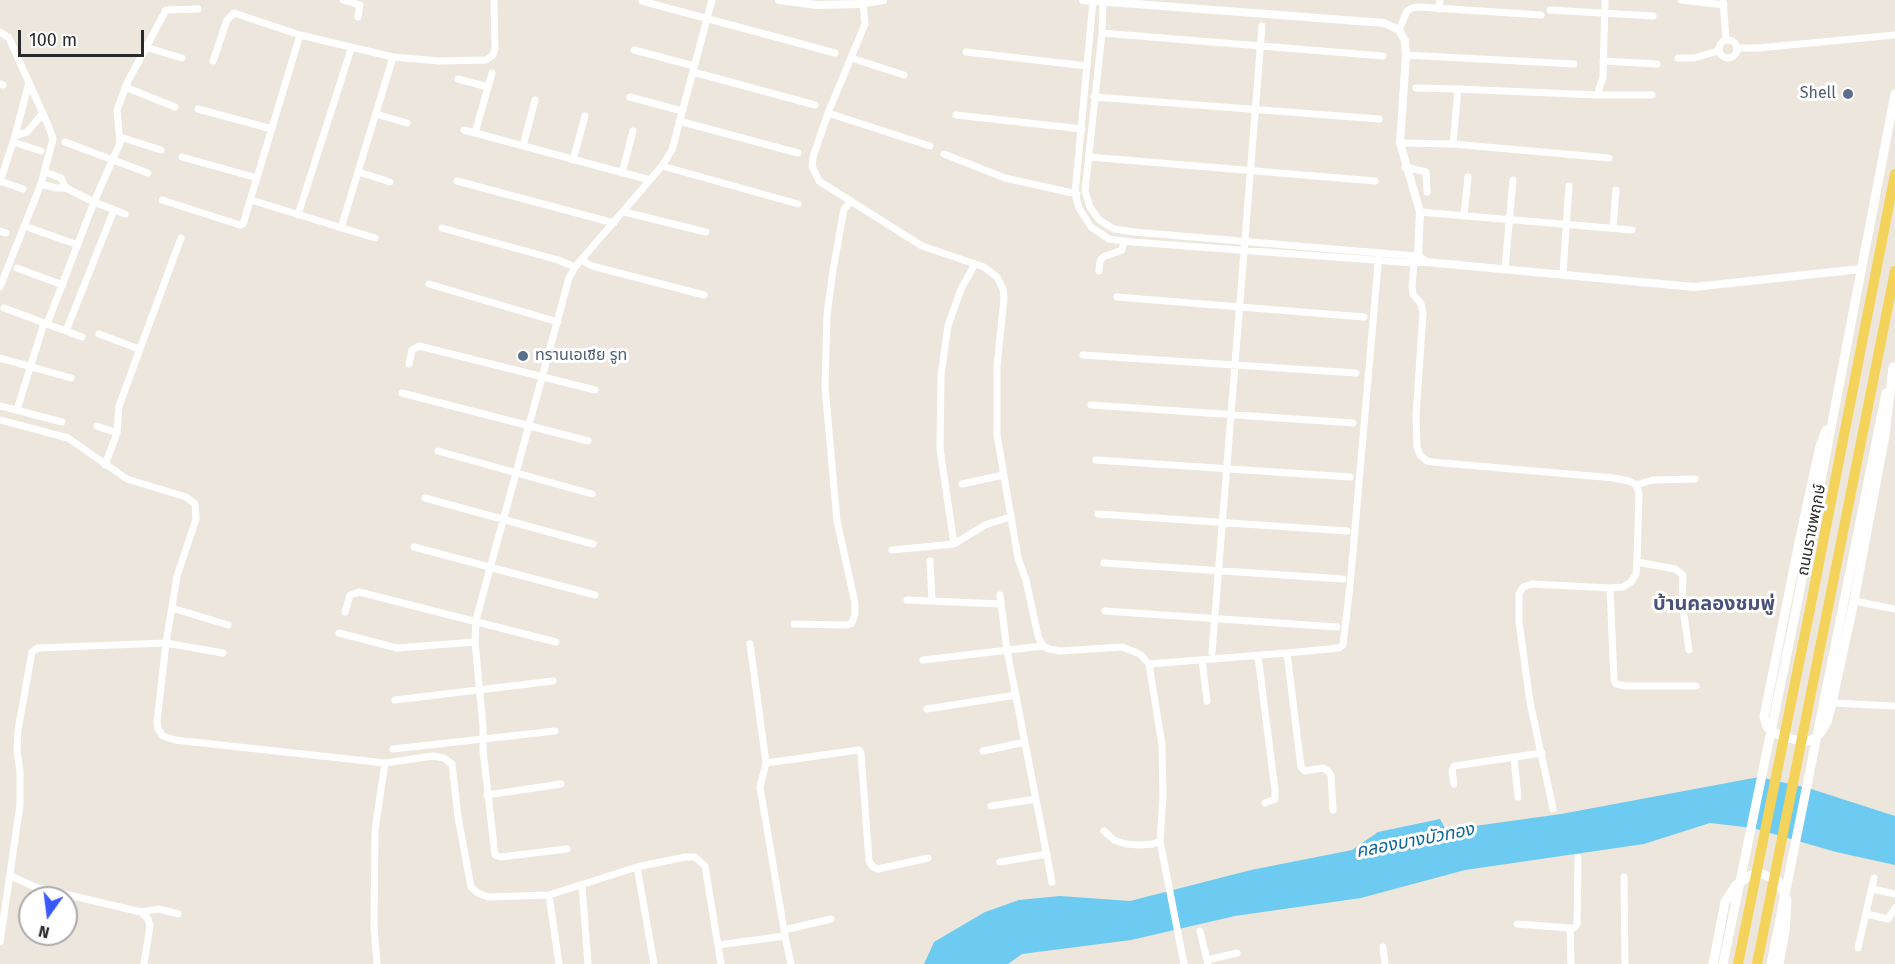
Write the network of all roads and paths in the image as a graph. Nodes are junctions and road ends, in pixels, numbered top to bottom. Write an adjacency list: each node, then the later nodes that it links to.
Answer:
1 (342, 0): 21 (street)
2 (494, 0): 41 (street)
3 (712, 0): 23 (street)
4 (779, 0): 14 (street)
5 (883, 0): 14 (street)
6 (1083, 0): 11 (street)
7 (1440, 0): 17 (street)
8 (1605, 0): 19 (street)
9 (1682, 0): 13 (street)
10 (642, 1): 23 (street)
11 (1093, 1): 12 (street); 49 (street)
12 (1103, 2): 15 (street); 27 (street)
13 (1724, 2): 30 (street)
14 (863, 3): 43 (street)
15 (1157, 3): 25 (street)
16 (198, 9): 32 (street)
17 (1439, 9): 20 (street); 25 (street)
18 (1550, 10): 19 (street)
19 (1605, 13): 22 (street); 46 (street)
20 (1541, 15)
21 (358, 16)
22 (1653, 16)
23 (707, 19): 38 (street); 50 (street)
24 (1262, 26): 31 (street)
25 (1399, 30): 39 (street)
26 (0, 32): 54 (street)
27 (1102, 33): 31 (street); 63 (street)
28 (300, 35): 34 (street); 45 (street); 78 (street)
29 (1895, 35): 33 (street)
30 (1726, 39): 33 (street); 36 (street)
31 (1261, 46): 40 (street); 68 (street)
32 (146, 47): 42 (street); 55 (street)
33 (1737, 48): 36 (street)
34 (351, 49): 41 (street); 132 (street)
35 (634, 50): 50 (street)
36 (1718, 51): 44 (street)
37 (966, 52): 49 (street)
38 (835, 53)
39 (1406, 55): 47 (street); 86 (street)
40 (1383, 56)
41 (393, 57): 72 (street)
42 (182, 58)
43 (851, 58): 52 (street); 71 (street)
44 (1678, 58)
45 (213, 61)
46 (1603, 61): 48 (street); 60 (street)
47 (1574, 64)
48 (1657, 64)
49 (1087, 66): 79 (street)
50 (693, 69): 65 (street); 69 (street)
51 (492, 73): 56 (street)
52 (904, 75)
53 (458, 79): 56 (street)
54 (29, 82): 70 (street); 84 (street)
55 (125, 87): 66 (street); 83 (street)
56 (488, 87): 82 (street)
57 (1416, 88): 58 (street)
58 (1458, 89): 60 (street); 87 (street)
59 (1895, 94): 157 (main road, ถนนราชพฤกษ์)
60 (1597, 95): 61 (street)
61 (1652, 95)
62 (630, 97): 69 (street)
63 (1094, 97): 68 (street); 94 (street)
64 (535, 100): 88 (street)
65 (815, 105)
66 (176, 107)
67 (198, 109): 78 (street)
68 (1257, 109): 75 (street); 101 (street)
69 (682, 111): 76 (street)
70 (43, 113): 84 (street); 102 (street)
71 (828, 113): 89 (street); 125 (street)
72 (376, 114): 77 (street); 103 (street)
73 (956, 115): 79 (street)
74 (585, 116): 97 (street)
75 (1379, 118)
76 (680, 121): 92 (street); 99 (street)
77 (407, 123)
78 (272, 129): 108 (street)
79 (1082, 129): 122 (street)
80 (464, 130): 82 (street)
81 (633, 131): 105 (street)
82 (476, 133): 88 (street)
83 (120, 137): 90 (street); 98 (street)
84 (14, 139): 91 (street); 111 (street)
85 (65, 142): 98 (street)
86 (1400, 143): 87 (street); 100 (street)
87 (1453, 144): 96 (street)
88 (523, 146): 97 (street)
89 (930, 146)
90 (161, 150)
91 (41, 151)
92 (798, 153)
93 (944, 154): 122 (street)
94 (1089, 157): 101 (street); 120 (street)
95 (182, 158): 108 (street)
96 (1608, 158)
97 (573, 159): 105 (street)
98 (114, 160): 104 (street); 126 (street)
99 (662, 166): 109 (street); 127 (street)
100 (1405, 167): 121 (street); 130 (street)
101 (1251, 171): 113 (street); 146 (street)
102 (45, 172): 115 (street); 117 (street)
103 (358, 172): 114 (street); 138 (street)
104 (148, 173)
105 (622, 173): 109 (street)
106 (1895, 174): 327 (main road, ถนนราชพฤกษ์)
107 (1468, 177): 133 (street)
108 (257, 178): 124 (street)
109 (650, 180): 129 (street)
110 (1513, 180): 134 (street)
111 (0, 181): 118 (street)
112 (457, 181): 135 (street)
113 (1375, 181)
114 (390, 182)
115 (41, 184): 117 (street); 163 (street)
116 (1569, 186): 136 (street)
117 (66, 188): 126 (street)
118 (23, 189)
119 (1616, 190): 140 (street)
120 (1085, 191): 122 (street); 146 (street)
121 (1427, 192)
122 (1075, 194): 145 (street)
123 (162, 200): 124 (street)
124 (251, 201): 132 (street)
125 (851, 201): 153 (street); 238 (street)
126 (94, 202): 128 (street); 147 (street)
127 (798, 204)
128 (114, 210): 131 (street); 171 (street)
129 (624, 212): 135 (street); 142 (street)
130 (1420, 212): 133 (street); 150 (street)
131 (125, 214)
132 (298, 215): 138 (street)
133 (1464, 215): 134 (street)
134 (1510, 219): 136 (street); 156 (street)
135 (614, 223): 151 (street)
136 (1567, 223): 140 (street); 160 (street)
137 (30, 228): 147 (street)
138 (341, 228): 144 (street)
139 (442, 228): 154 (street)
140 (1613, 228): 141 (street)
141 (1632, 230)
142 (706, 232)
143 (181, 238): 174 (street)
144 (375, 238)
145 (1124, 241): 148 (street); 158 (street)
146 (1244, 241): 148 (street); 149 (street)
147 (78, 245): 162 (street)
148 (1244, 251): 152 (street); 166 (street)
149 (1379, 253): 150 (street); 152 (street)
150 (1415, 258): 152 (street); 156 (street); 207 (street)
151 (580, 260): 154 (street); 164 (street)
152 (1377, 261): 250 (street)
153 (975, 264): 203 (street); 216 (street)
154 (575, 267): 169 (street)
155 (17, 268): 162 (street)
156 (1505, 268): 160 (street)
157 (1861, 269): 160 (street); 186 (main road, ถนนราชพฤกษ์)
158 (1099, 271)
159 (1895, 271): 328 (main road, ถนนราชพฤกษ์)
160 (1563, 273)
161 (429, 284): 169 (street)
162 (63, 285): 170 (street)
163 (0, 287)
164 (704, 295)
165 (1117, 297): 166 (street)
166 (1240, 307): 168 (street); 179 (street)
167 (4, 308): 170 (street)
168 (1364, 316)
169 (558, 322): 182 (street)
170 (46, 323): 171 (street); 180 (street)
171 (66, 331): 173 (street)
172 (99, 334): 174 (street)
173 (82, 337)
174 (139, 349): 196 (street)
175 (1083, 355): 179 (street)
176 (0, 358): 180 (street)
177 (1894, 363): 230 (main road); 329 (main road)
178 (409, 364): 182 (street)
179 (1234, 365): 181 (street); 190 (street)
180 (30, 367): 183 (street); 189 (street)
181 (1356, 373)
182 (542, 376): 184 (street); 195 (street)
183 (71, 378)
184 (595, 390)
185 (402, 393): 195 (street)
186 (1836, 397): 262 (main road); 326 (main road, ถนนราชพฤกษ์)
187 (1091, 405): 190 (street)
188 (0, 406): 189 (street)
189 (17, 410): 192 (street)
190 (1230, 415): 193 (street); 201 (street)
191 (0, 420): 200 (street)
192 (62, 422)
193 (1353, 423)
194 (97, 426): 196 (street)
195 (528, 426): 197 (street); 202 (street)
196 (117, 433): 200 (street)
197 (588, 441)
198 (438, 451): 202 (street)
199 (1096, 460): 201 (street)
200 (105, 465): 232 (street)
201 (1225, 468): 204 (street); 213 (street)
202 (515, 473): 208 (street); 212 (street)
203 (1003, 475): 206 (street); 211 (street)
204 (1350, 477)
205 (1695, 480): 207 (street)
206 (962, 484)
207 (1636, 485): 220 (street)
208 (592, 494)
209 (425, 498): 212 (street)
210 (1098, 514): 213 (street)
211 (1010, 517): 216 (street); 246 (street)
212 (503, 520): 215 (street); 222 (street)
213 (1222, 522): 214 (street); 223 (street)
214 (1347, 531)
215 (593, 544)
216 (954, 544): 218 (street)
217 (414, 547): 222 (street)
218 (892, 550)
219 (930, 561): 229 (street)
220 (1637, 562): 225 (street); 248 (street)
221 (1104, 563): 223 (street)
222 (489, 567): 226 (street); 237 (street)
223 (1218, 571): 224 (street); 236 (street)
224 (1343, 579)
225 (1610, 588): 257 (street); 270 (street)
226 (594, 595)
227 (1000, 596): 231 (street)
228 (907, 600): 229 (street)
229 (932, 601): 231 (street)
230 (1854, 601): 233 (street); 262 (main road)
231 (1001, 604): 247 (street)
232 (172, 608): 239 (street); 244 (street)
233 (1895, 609)
234 (1106, 611): 236 (street)
235 (345, 612): 237 (street)
236 (1214, 619): 240 (street); 249 (street)
237 (476, 620): 242 (street); 243 (street)
238 (794, 624)
239 (228, 625)
240 (1337, 627)
241 (339, 633): 242 (street)
242 (475, 642): 258 (street)
243 (556, 642)
244 (166, 643): 251 (street); 272 (street); 291 (street)
245 (750, 644): 273 (street)
246 (1043, 646): 247 (street); 255 (street)
247 (1007, 650): 253 (street); 259 (street)
248 (1689, 650)
249 (1212, 652)
250 (1287, 653): 252 (street); 282 (street)
251 (223, 654)
252 (1258, 656): 254 (street); 279 (street)
253 (923, 660)
254 (1202, 660): 255 (street); 261 (street)
255 (1149, 664): 284 (street)
256 (553, 681): 258 (street)
257 (1696, 686)
258 (478, 690): 260 (street); 266 (street)
259 (1016, 695): 264 (street); 267 (street)
260 (395, 700)
261 (1207, 701)
262 (1832, 703): 263 (street)
263 (1895, 706)
264 (927, 709)
265 (555, 731): 266 (street)
266 (483, 739): 268 (street); 276 (street)
267 (1025, 742): 269 (street); 278 (street)
268 (393, 749)
269 (983, 751)
270 (1542, 753): 271 (street); 281 (street)
271 (1514, 758): 275 (street); 277 (street)
272 (385, 763): 298 (street); 315 (street)
273 (766, 763): 287 (street); 307 (street)
274 (561, 784): 276 (street)
275 (1454, 784)
276 (487, 795): 285 (street)
277 (1518, 797)
278 (1036, 799): 280 (street); 286 (street)
279 (1265, 802)
280 (991, 806)
281 (1553, 809)
282 (1333, 810)
283 (1104, 831): 284 (street)
284 (1160, 841): 321 (street)
285 (567, 849)
286 (1047, 854): 289 (street); 294 (street)
287 (928, 858)
288 (1578, 858): 305 (street)
289 (1000, 862)
290 (637, 867): 295 (street); 309 (street); 318 (street)
291 (11, 876): 300 (street); 308 (street)
292 (1624, 877): 324 (street)
293 (1874, 878): 296 (street)
294 (1052, 882)
295 (582, 885): 298 (street); 317 (street)
296 (1873, 889): 297 (street); 302 (street)
297 (1895, 894)
298 (549, 895): 316 (street)
299 (1895, 908): 302 (street)
300 (141, 912): 301 (street); 314 (street)
301 (178, 914)
302 (1866, 914): 311 (street)
303 (831, 919): 307 (street)
304 (1517, 924): 305 (street)
305 (1570, 928): 323 (street)
306 (1200, 931): 313 (street)
307 (785, 933): 309 (street); 320 (street)
308 (0, 942)
309 (718, 945): 319 (street)
310 (1383, 947): 322 (street)
311 (1858, 948)
312 (1237, 953): 313 (street)
313 (1207, 962)
314 (144, 964)
315 (377, 964)
316 (559, 964)
317 (588, 964)
318 (654, 964)
319 (721, 964)
320 (791, 964)
321 (1184, 964)
322 (1385, 964)
323 (1571, 964)
324 (1625, 964)
325 (1713, 964): 330 (main road)
326 (1724, 964)
327 (1738, 964)
328 (1757, 964)
329 (1771, 964)
330 (1779, 964)

